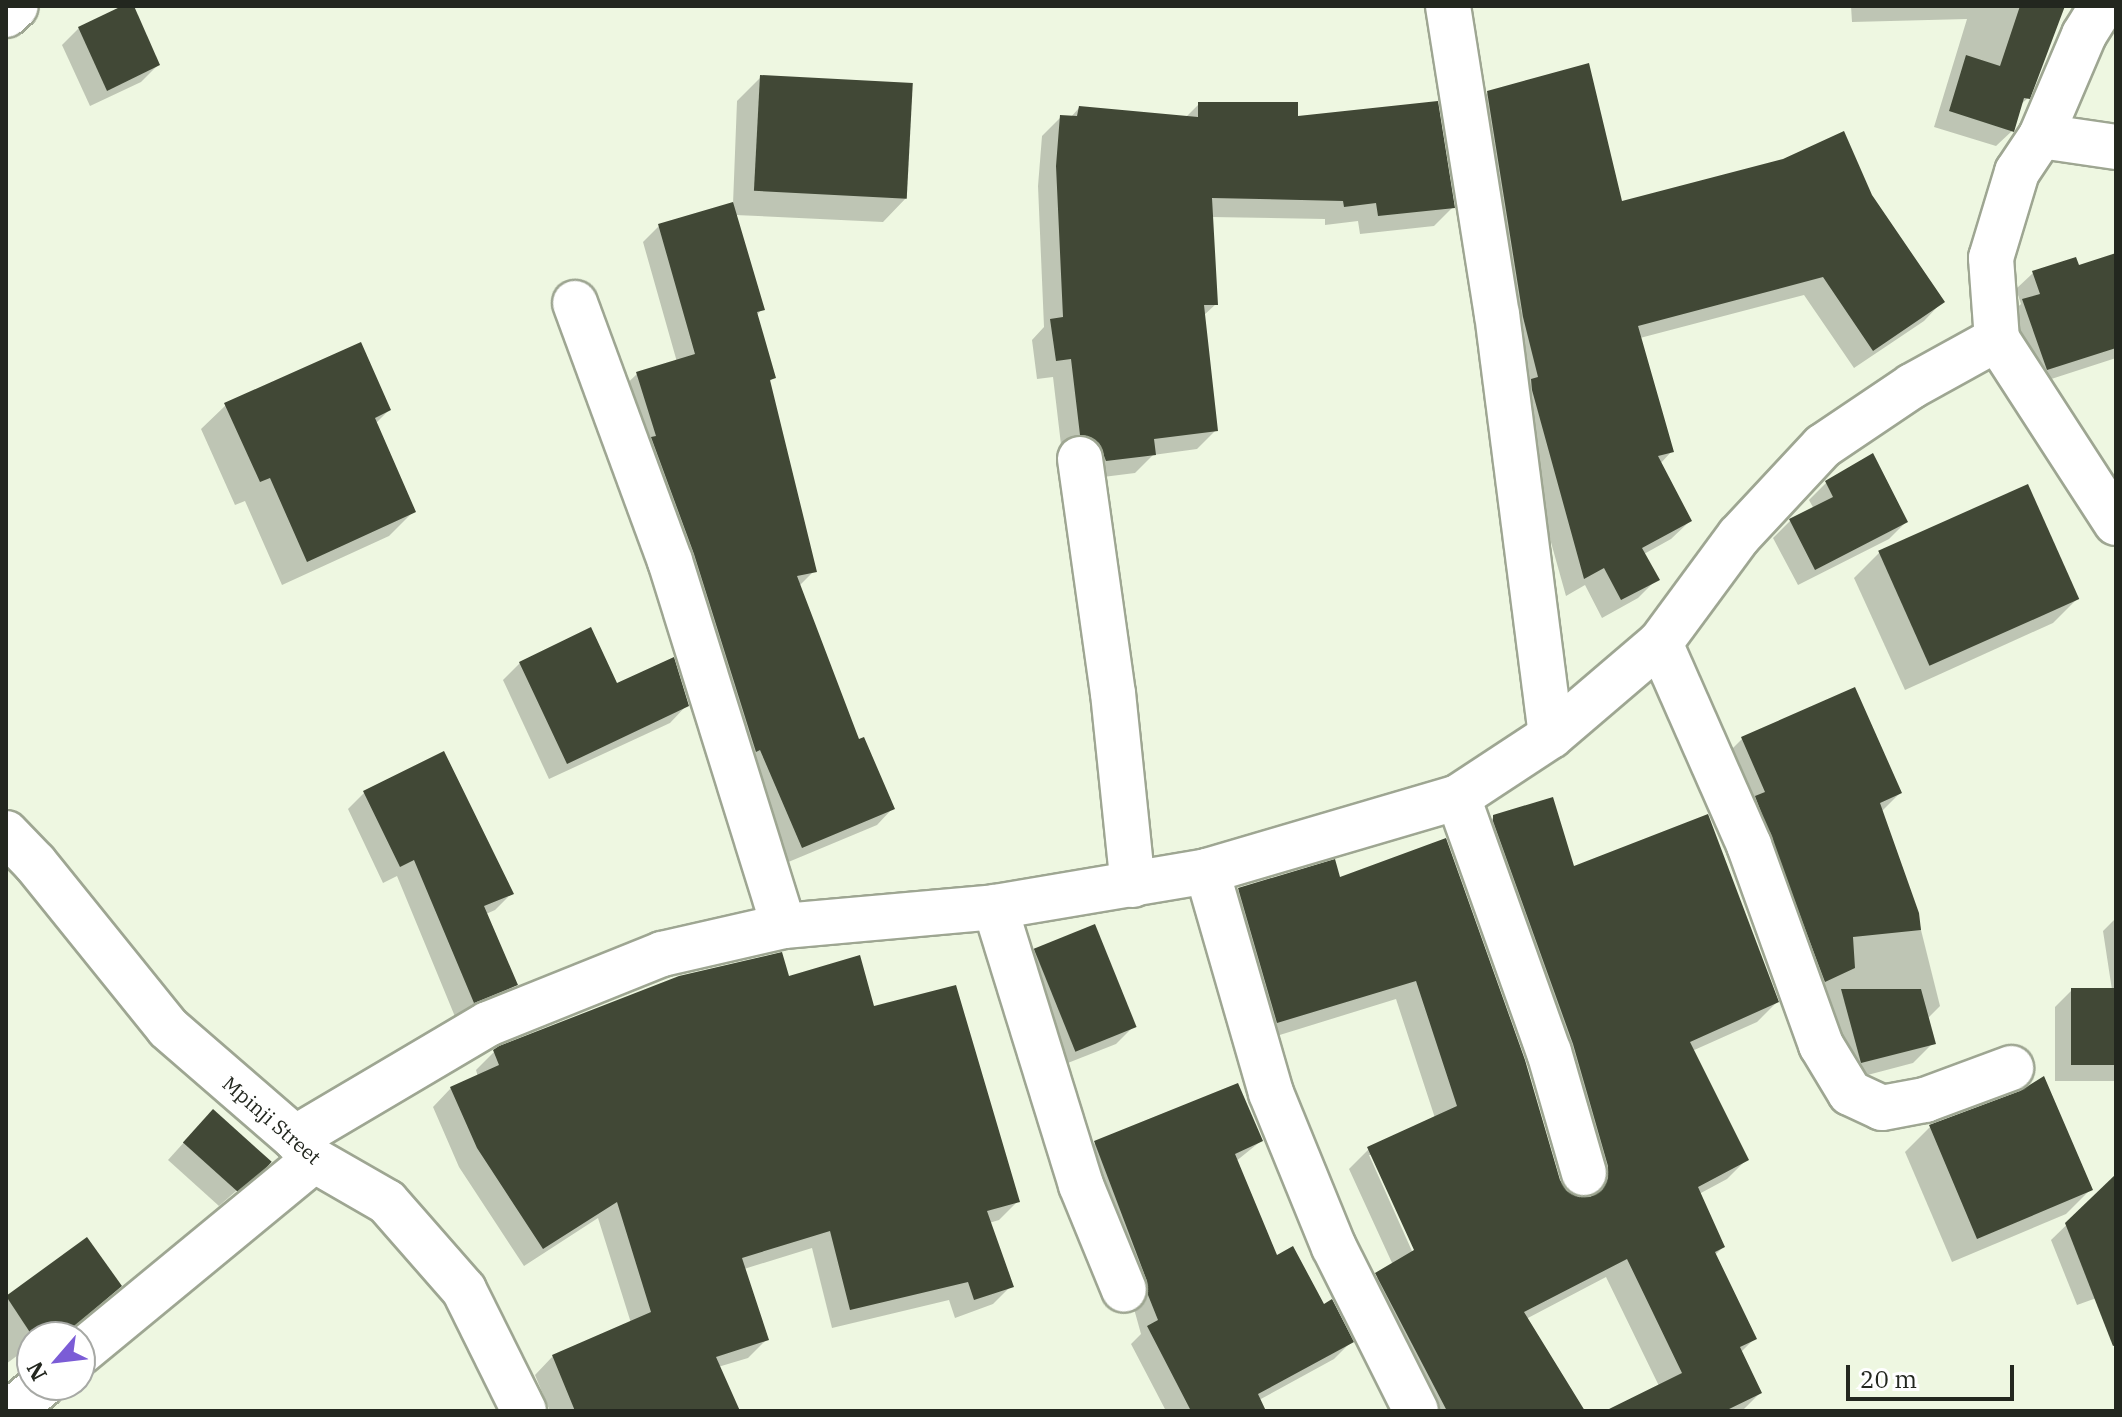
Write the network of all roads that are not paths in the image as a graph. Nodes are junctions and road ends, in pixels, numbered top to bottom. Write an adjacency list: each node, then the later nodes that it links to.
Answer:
1 (16, 6): 4 (street)
2 (1448, 6): 12 (street)
3 (2102, 6): 5 (street)
4 (6, 15)
5 (2041, 136): 6 (street); 8 (street)
6 (2116, 147)
7 (575, 303): 18 (street)
8 (1997, 339): 10 (street); 11 (street)
9 (1080, 459): 16 (street)
10 (2116, 523)
11 (1660, 643): 12 (street); 19 (street)
12 (1551, 736): 13 (street)
13 (1458, 797): 15 (street); 21 (street)
14 (6, 833): 20 (street, Mpinji Street)
15 (1207, 871): 16 (street); 25 (street)
16 (1133, 885): 17 (street)
17 (995, 907): 18 (street); 22 (street)
18 (784, 926): 20 (street)
19 (2011, 1068)
20 (304, 1149): 23 (street); 24 (street, Mpinji Street)
21 (1584, 1173)
22 (1124, 1290)
23 (96, 1338)
24 (524, 1411)
25 (1416, 1411)

